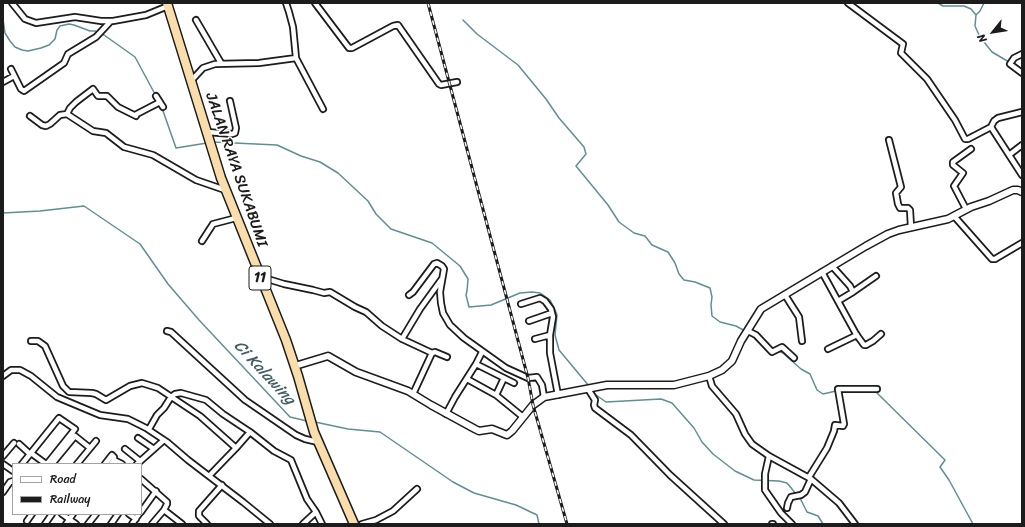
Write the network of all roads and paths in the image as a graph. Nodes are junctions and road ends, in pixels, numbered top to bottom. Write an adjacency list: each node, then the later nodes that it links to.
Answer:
1 (12, 3): 7 (street)
2 (286, 3): 9 (street)
3 (315, 3): 16 (street)
4 (848, 3): 25 (street)
5 (167, 4): 7 (street); 14 (highway, JALAN RAYA SUKABUMI / 11)
6 (196, 20): 10 (street)
7 (110, 22): 13 (street)
8 (1022, 54): 12 (street)
9 (296, 58): 10 (street); 21 (street)
10 (221, 63): 14 (street)
11 (11, 70): 13 (street)
12 (1022, 73)
13 (14, 76): 15 (street)
14 (191, 81): 26 (highway, JALAN RAYA SUKABUMI / 11)
15 (3, 82)
16 (457, 82)
17 (156, 96): 19 (street)
18 (230, 101): 26 (street)
19 (160, 102): 20 (street); 23 (street)
20 (163, 107)
21 (323, 109)
22 (1022, 112): 25 (street)
23 (67, 114): 24 (street); 33 (street)
24 (30, 116)
25 (991, 127): 30 (street)
26 (207, 134): 33 (highway, JALAN RAYA SUKABUMI / 11)
27 (889, 140): 37 (street)
28 (1022, 145): 30 (street)
29 (971, 149): 34 (street)
30 (1009, 155): 31 (street)
31 (1022, 175)
32 (1021, 189): 34 (street)
33 (225, 190): 36 (highway, JALAN RAYA SUKABUMI / 11)
34 (966, 209): 35 (street)
35 (954, 216): 37 (street); 39 (street)
36 (236, 218): 38 (street); 42 (highway, JALAN RAYA SUKABUMI / 11)
37 (911, 226): 40 (street)
38 (202, 241)
39 (1022, 243)
40 (832, 266): 41 (street); 45 (street)
41 (822, 272): 47 (street); 48 (street)
42 (259, 276): 57 (street); 67 (highway, JALAN RAYA SUKABUMI / 11)
43 (876, 276): 45 (street)
44 (442, 279): 46 (street); 57 (street); 62 (street)
45 (853, 292): 48 (street)
46 (409, 295)
47 (785, 295): 53 (street); 60 (street)
48 (838, 301): 56 (street)
49 (521, 304): 50 (street)
50 (552, 313): 51 (street); 55 (street)
51 (529, 322)
52 (167, 331): 87 (street)
53 (747, 332): 65 (street); 69 (street)
54 (881, 334): 56 (street)
55 (550, 335): 58 (street); 77 (street)
56 (857, 335): 61 (street)
57 (402, 339): 63 (street)
58 (535, 339)
59 (31, 341): 78 (street)
60 (802, 341)
61 (828, 349)
62 (482, 352): 66 (street); 79 (street)
63 (432, 353): 64 (street); 75 (street)
64 (447, 357)
65 (794, 358)
66 (476, 364): 70 (street); 71 (street)
67 (295, 366): 75 (street); 87 (highway, JALAN RAYA SUKABUMI / 11)
68 (3, 376): 82 (street)
69 (709, 376): 73 (street); 94 (street)
70 (504, 378): 72 (street); 76 (street)
71 (467, 379): 76 (street); 80 (street)
72 (514, 383)
73 (588, 389): 77 (street); 144 (street)
74 (877, 389): 108 (street)
75 (413, 394): 80 (street)
76 (496, 395): 81 (street)
77 (558, 395): 79 (street)
78 (171, 397): 82 (street); 83 (street); 89 (street)
79 (544, 397): 81 (street)
80 (446, 414): 81 (street)
81 (523, 417)
82 (148, 429): 85 (street)
83 (250, 432): 89 (street); 118 (street)
84 (138, 438): 91 (street)
85 (164, 440): 91 (street); 107 (street)
86 (96, 441): 88 (street)
87 (318, 442): 142 (highway, JALAN RAYA SUKABUMI / 11)
88 (90, 448): 99 (street); 100 (street)
89 (236, 448): 107 (street)
90 (125, 449): 104 (street)
91 (154, 449): 104 (street)
92 (31, 453): 93 (street); 96 (street); 97 (street); 98 (street)
93 (3, 456)
94 (769, 456): 108 (street); 145 (street)
95 (114, 460): 101 (street); 102 (street); 103 (street)
96 (23, 463)
97 (45, 463)
98 (47, 463)
99 (53, 463)
100 (79, 463)
101 (106, 463)
102 (111, 463)
103 (120, 463)
104 (139, 463)
105 (3, 464): 106 (street)
106 (12, 470)
107 (209, 476): 111 (street)
108 (810, 478): 115 (street); 146 (street)
109 (12, 481): 114 (street)
110 (142, 481): 113 (street)
111 (222, 485): 138 (street); 139 (street)
112 (417, 489): 143 (street)
113 (156, 491): 116 (street); 117 (street)
114 (3, 492)
115 (787, 508)
116 (142, 510)
117 (164, 510): 130 (street); 137 (street)
118 (316, 512): 140 (street); 141 (street)
119 (31, 515): 129 (street)
120 (51, 515): 131 (street)
121 (63, 515): 127 (street)
122 (72, 515): 127 (street)
123 (95, 515): 134 (street)
124 (117, 515): 135 (street)
125 (130, 515): 128 (street)
126 (139, 515): 128 (street)
127 (69, 519): 132 (street); 133 (street)
128 (136, 519): 136 (street)
129 (27, 521)
130 (154, 523)
131 (45, 524)
132 (66, 524)
133 (76, 524)
134 (88, 524)
135 (111, 524)
136 (132, 524)
137 (182, 524)
138 (207, 524)
139 (270, 524)
140 (303, 524)
141 (322, 524)
142 (354, 524)
143 (362, 524)
144 (724, 524)
145 (792, 524)
146 (855, 524)

